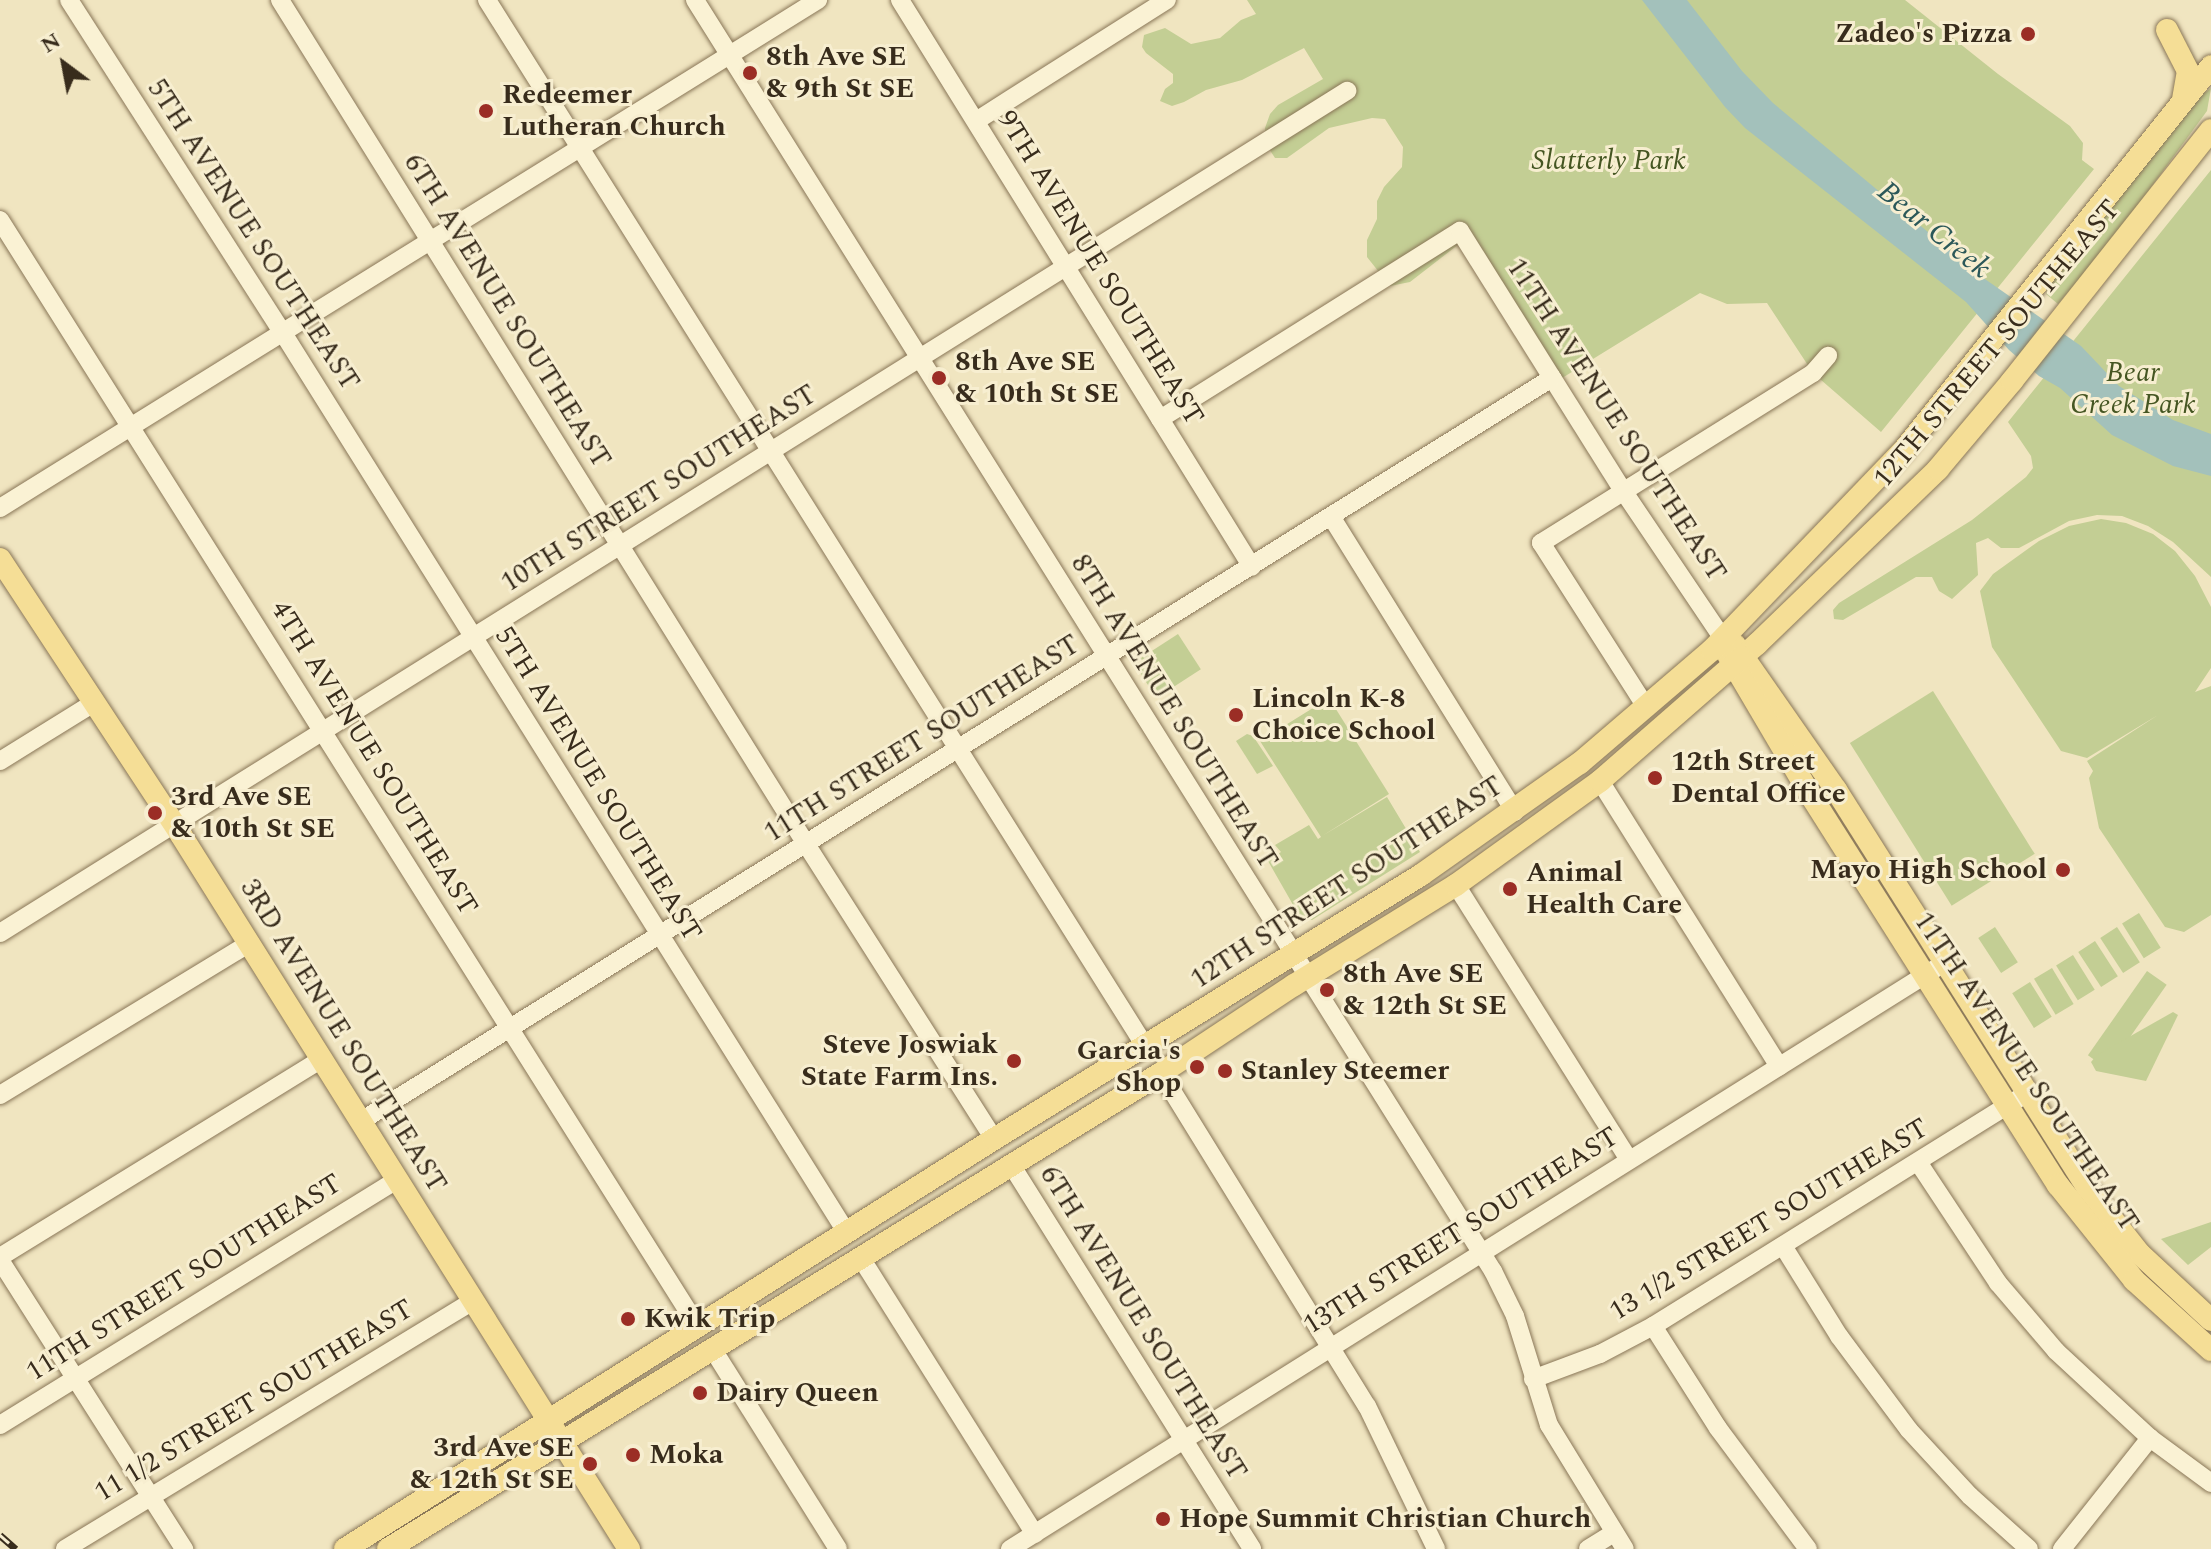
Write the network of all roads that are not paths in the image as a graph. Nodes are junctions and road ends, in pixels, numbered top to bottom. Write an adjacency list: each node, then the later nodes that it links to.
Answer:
1 (69, 0): 18 (street, 5TH AVENUE SOUTHEAST)
2 (280, 0): 16 (street, 6TH AVENUE SOUTHEAST)
3 (487, 0): 14 (street)
4 (695, 0): 8 (street, 8TH AVENUE SOUTHEAST)
5 (818, 0): 8 (street)
6 (900, 0): 12 (street, 9TH AVENUE SOUTHEAST)
7 (1167, 0): 12 (street)
8 (730, 55): 14 (street); 20 (street, 8TH AVENUE SOUTHEAST)
9 (2211, 64): 11 (main road, 12TH STREET SOUTHEAST); 11 (main road)
10 (1347, 91): 17 (street, 10TH STREET SOUTHEAST)
11 (2182, 102): 32 (main road, 12TH STREET SOUTHEAST)
12 (976, 121): 17 (street, 9TH AVENUE SOUTHEAST)
13 (2211, 130): 34 (main road, 12TH STREET SOUTHEAST)
14 (579, 147): 16 (street); 24 (street)
15 (0, 220): 23 (street, 4TH AVENUE SOUTHEAST)
16 (430, 241): 18 (street); 28 (street, 6TH AVENUE SOUTHEAST)
17 (1066, 266): 20 (street, 10TH STREET SOUTHEAST); 22 (street, 9TH AVENUE SOUTHEAST)
18 (283, 333): 23 (street); 31 (street, 5TH AVENUE SOUTHEAST)
19 (1828, 356): 25 (street)
20 (919, 359): 24 (street, 10TH STREET SOUTHEAST); 33 (street, 8TH AVENUE SOUTHEAST)
21 (1552, 378): 22 (street, 11TH AVENUE SOUTHEAST); 25 (street, 11TH AVENUE SOUTHEAST); 27 (street, 11TH STREET SOUTHEAST)
22 (1160, 419): 30 (street, 9TH AVENUE SOUTHEAST)
23 (129, 427): 26 (street); 37 (street, 4TH AVENUE SOUTHEAST)
24 (770, 452): 28 (street, 10TH STREET SOUTHEAST); 38 (street)
25 (1624, 492): 32 (street, 11TH AVENUE SOUTHEAST); 36 (street)
26 (0, 508)
27 (1332, 518): 30 (street, 11TH STREET SOUTHEAST); 41 (street)
28 (621, 547): 31 (street, 10TH STREET SOUTHEAST); 43 (street, 6TH AVENUE SOUTHEAST)
29 (0, 559): 35 (main road, 3RD AVENUE SOUTHEAST)
30 (1252, 567): 33 (street, 11TH STREET SOUTHEAST)
31 (475, 638): 37 (street, 10TH STREET SOUTHEAST); 46 (street, 5TH AVENUE SOUTHEAST)
32 (1723, 639): 34 (main road, 11TH AVENUE SOUTHEAST); 36 (main road, 12TH STREET SOUTHEAST)
33 (1108, 657): 38 (street, 11TH STREET SOUTHEAST); 48 (street, 8TH AVENUE SOUTHEAST)
34 (1739, 660): 40 (main road, 12TH STREET SOUTHEAST); 49 (main road, 11TH AVENUE SOUTHEAST); 51 (main road, 11TH AVENUE SOUTHEAST)
35 (95, 702): 39 (street); 42 (main road, 3RD AVENUE SOUTHEAST)
36 (1646, 707): 41 (main road, 12TH STREET SOUTHEAST)
37 (324, 731): 42 (street, 10TH STREET SOUTHEAST); 52 (street, 4TH AVENUE SOUTHEAST)
38 (957, 749): 43 (street, 11TH STREET SOUTHEAST); 53 (street)
39 (0, 761)
40 (1600, 781): 44 (main road, 12TH STREET SOUTHEAST); 55 (street)
41 (1515, 812): 48 (main road, 12TH STREET SOUTHEAST)
42 (174, 825): 45 (street, 10TH STREET SOUTHEAST); 47 (main road, 3RD AVENUE SOUTHEAST)
43 (806, 844): 46 (street, 11TH STREET SOUTHEAST); 62 (street, 6TH AVENUE SOUTHEAST)
44 (1456, 885): 50 (main road, 12TH STREET SOUTHEAST); 63 (street)
45 (0, 933)
46 (659, 936): 52 (street, 11TH STREET SOUTHEAST); 68 (street, 5TH AVENUE SOUTHEAST)
47 (250, 943): 54 (main road, 3RD AVENUE SOUTHEAST); 59 (street)
48 (1294, 955): 50 (street, 8TH AVENUE SOUTHEAST); 53 (main road, 12TH STREET SOUTHEAST)
49 (1944, 963): 51 (street, 13TH STREET SOUTHEAST); 58 (main road, 11TH AVENUE SOUTHEAST)
50 (1307, 976): 56 (main road, 12TH STREET SOUTHEAST); 70 (street, 8TH AVENUE SOUTHEAST)
51 (1924, 976): 55 (street, 13TH STREET SOUTHEAST); 60 (main road, 11TH AVENUE SOUTHEAST)
52 (511, 1028): 61 (street, 11TH STREET SOUTHEAST); 76 (street, 4TH AVENUE SOUTHEAST)
53 (1145, 1046): 57 (main road, 12TH STREET SOUTHEAST)
54 (322, 1059): 61 (main road, 3RD AVENUE SOUTHEAST); 71 (street)
55 (1779, 1066): 63 (street, 13TH STREET SOUTHEAST)
56 (1161, 1073): 65 (main road, 12TH STREET SOUTHEAST); 77 (street)
57 (1076, 1088): 62 (main road, 12TH STREET SOUTHEAST); 65 (main road)
58 (2027, 1093): 60 (street, 13 1/2 STREET SOUTHEAST); 74 (main road, 11TH AVENUE SOUTHEAST)
59 (0, 1095)
60 (2008, 1106): 64 (street, 13 1/2 STREET SOUTHEAST); 79 (main road, 11TH AVENUE SOUTHEAST)
61 (361, 1121): 66 (main road, 3RD AVENUE SOUTHEAST)
62 (994, 1139): 67 (main road); 68 (main road, 12TH STREET SOUTHEAST)
63 (1628, 1158): 70 (street, 13TH STREET SOUTHEAST)
64 (1918, 1162): 69 (street, 13 1/2 STREET SOUTHEAST); 84 (street)
65 (1012, 1166): 67 (main road, 12TH STREET SOUTHEAST); 85 (street, 6TH AVENUE SOUTHEAST)
66 (397, 1180): 73 (main road, 3RD AVENUE SOUTHEAST); 80 (street, 11TH STREET SOUTHEAST)
67 (931, 1216): 72 (main road, 12TH STREET SOUTHEAST)
68 (847, 1233): 76 (main road, 12TH STREET SOUTHEAST)
69 (1783, 1246): 75 (street, 13 1/2 STREET SOUTHEAST); 103 (street)
70 (1482, 1253): 77 (street, 13TH STREET SOUTHEAST); 81 (street, 8TH AVENUE SOUTHEAST)
71 (0, 1258): 80 (street)
72 (861, 1258): 78 (main road, 12TH STREET SOUTHEAST); 90 (street)
73 (473, 1301): 82 (main road, 3RD AVENUE SOUTHEAST); 88 (street, 11 1/2 STREET SOUTHEAST)
74 (2211, 1320)
75 (1653, 1326): 81 (street, 13 1/2 STREET SOUTHEAST); 102 (street)
76 (698, 1327): 82 (main road, 12TH STREET SOUTHEAST)
77 (1332, 1346): 85 (street, 13TH STREET SOUTHEAST); 99 (street)
78 (712, 1348): 86 (main road, 12TH STREET SOUTHEAST); 96 (street)
79 (2211, 1350)
80 (75, 1378): 83 (street, 11TH STREET SOUTHEAST); 88 (street)
81 (1533, 1379): 89 (street, 8TH AVENUE SOUTHEAST)
82 (548, 1420): 86 (main road, 3RD AVENUE SOUTHEAST); 93 (main road, 12TH STREET SOUTHEAST)
83 (0, 1425)
84 (2150, 1438): 87 (street); 104 (street)
85 (1184, 1440): 90 (street, 13TH STREET SOUTHEAST); 98 (street, 6TH AVENUE SOUTHEAST)
86 (561, 1442): 94 (main road, 12TH STREET SOUTHEAST); 95 (main road, 3RD AVENUE SOUTHEAST)
87 (2211, 1483)
88 (152, 1498): 91 (street, 11 1/2 STREET SOUTHEAST); 92 (street)
89 (1614, 1533): 100 (street); 101 (street, 8TH AVENUE SOUTHEAST)
90 (1035, 1534): 97 (street, 13TH STREET SOUTHEAST)
91 (65, 1549)
92 (184, 1549)
93 (345, 1549)
94 (388, 1549)
95 (629, 1549)
96 (838, 1549)
97 (1010, 1549)
98 (1252, 1549)
99 (1436, 1549)
100 (1588, 1549)
101 (1625, 1549)
102 (1808, 1549)
103 (2029, 1549)
104 (2062, 1549)

